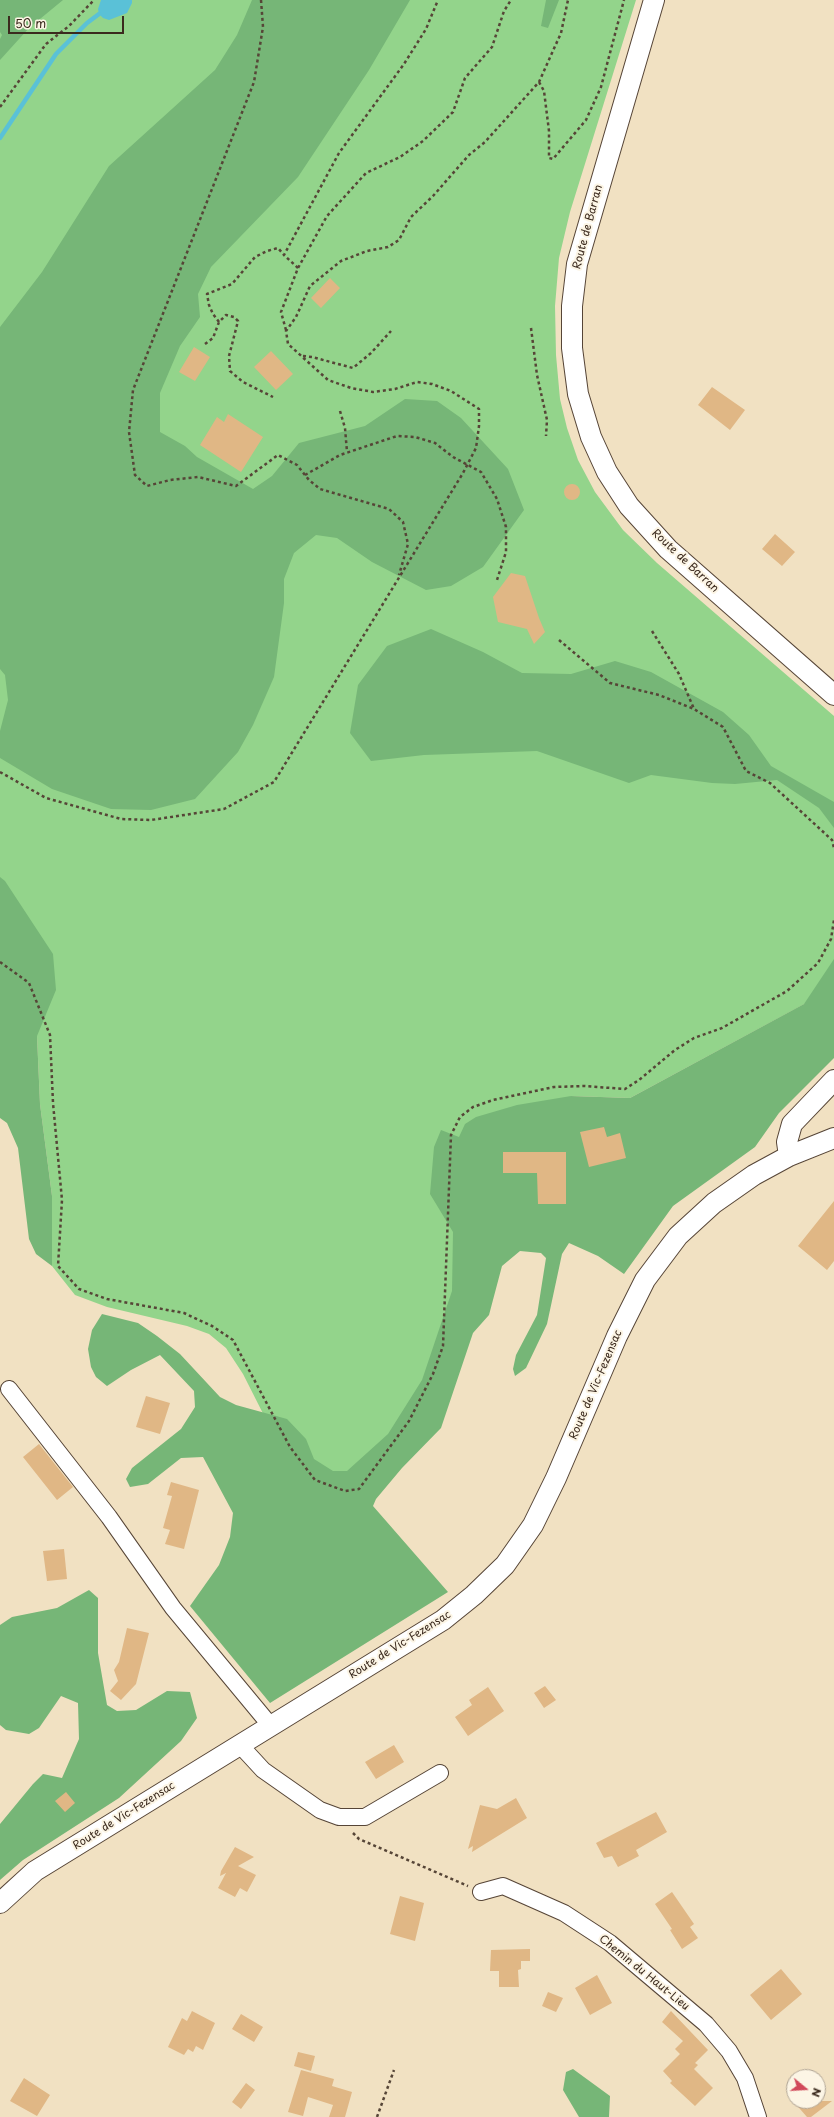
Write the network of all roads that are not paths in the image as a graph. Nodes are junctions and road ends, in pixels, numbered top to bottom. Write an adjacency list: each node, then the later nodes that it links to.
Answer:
1 (654, 0): 2 (main road, Route de Barran)
2 (834, 695)
3 (834, 1080): 5 (main road)
4 (834, 1138): 5 (main road, Route de Vic-Fezensac)
5 (789, 1156): 7 (main road, Route de Vic-Fezensac)
6 (8, 1388): 7 (street)
7 (270, 1725): 8 (main road, Route de Vic-Fezensac)
8 (239, 1744): 9 (street); 11 (main road, Route de Vic-Fezensac)
9 (440, 1773)
10 (481, 1892): 12 (street, Chemin du Haut-Lieu)
11 (0, 1903)
12 (758, 2117)

